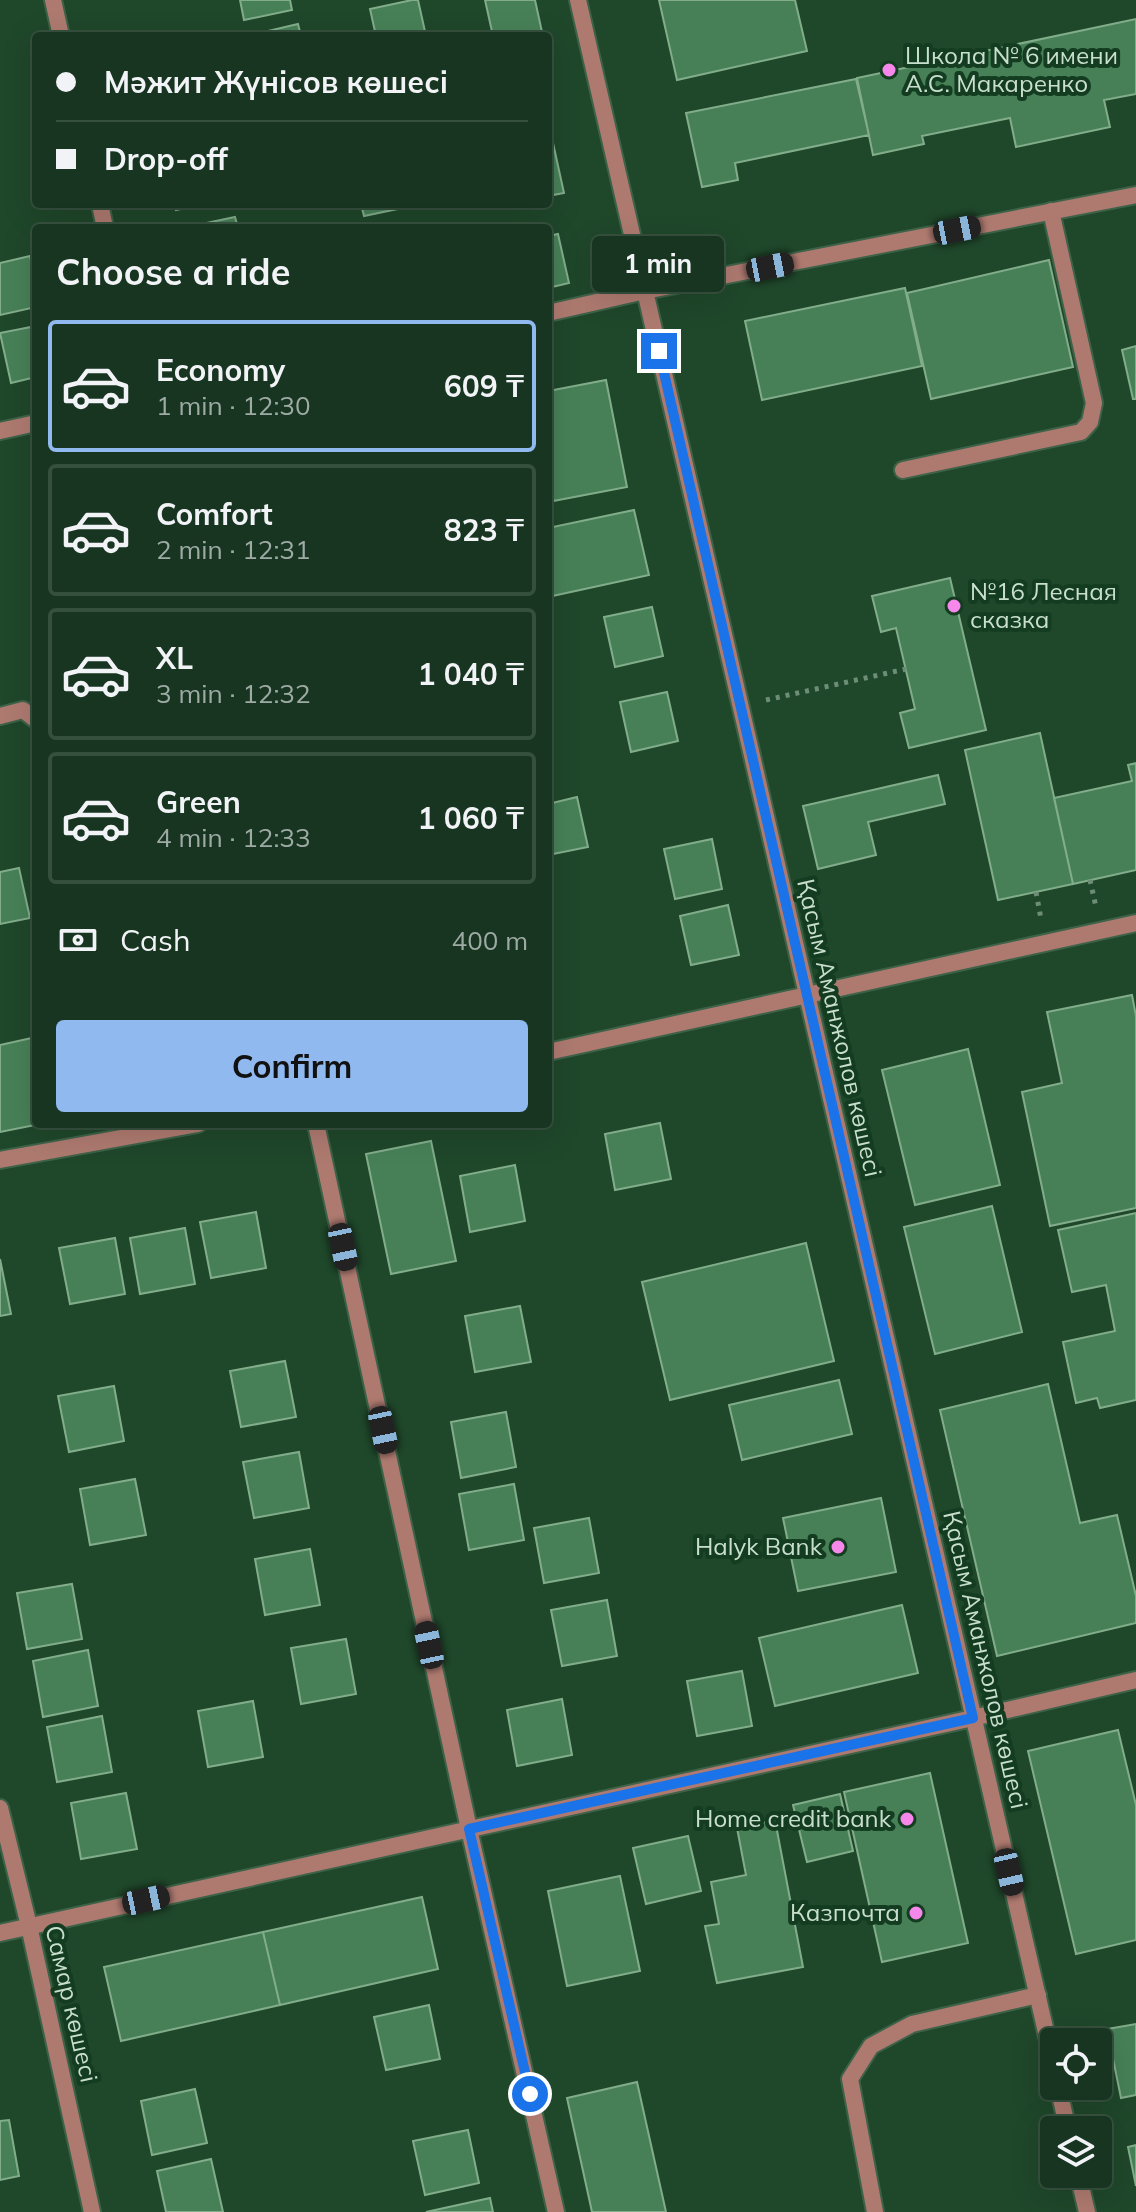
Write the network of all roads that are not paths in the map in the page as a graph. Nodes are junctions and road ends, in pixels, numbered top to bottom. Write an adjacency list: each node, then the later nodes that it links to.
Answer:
1 (53, 0): 3 (street)
2 (578, 0): 6 (street, Қасым Аманжолов көшесі)
3 (60, 32)
4 (1136, 195): 5 (street)
5 (1051, 211): 6 (street); 10 (street)
6 (645, 291): 7 (street); 14 (street, Қасым Аманжолов көшесі)
7 (552, 312)
8 (32, 424): 9 (street)
9 (0, 431)
10 (903, 470)
11 (0, 716): 12 (street)
12 (32, 717)
13 (1136, 923): 14 (street)
14 (807, 995): 15 (street); 20 (street, Қасым Аманжолов көшесі)
15 (552, 1051)
16 (176, 1128): 18 (street)
17 (317, 1128): 22 (street)
18 (0, 1160)
19 (1136, 1680): 20 (street)
20 (973, 1718): 22 (street); 25 (street, Қасым Аманжолов көшесі)
21 (0, 1808): 23 (street, Самар көшесі)
22 (469, 1829): 23 (street); 29 (street)
23 (29, 1926): 24 (street); 28 (street, Самар көшесі)
24 (0, 1933)
25 (1038, 1995): 26 (street, Қасым Аманжолов көшесі); 30 (street)
26 (1045, 2028)
27 (1081, 2188): 31 (street)
28 (92, 2212)
29 (556, 2212)
30 (875, 2212)
31 (1087, 2212)

